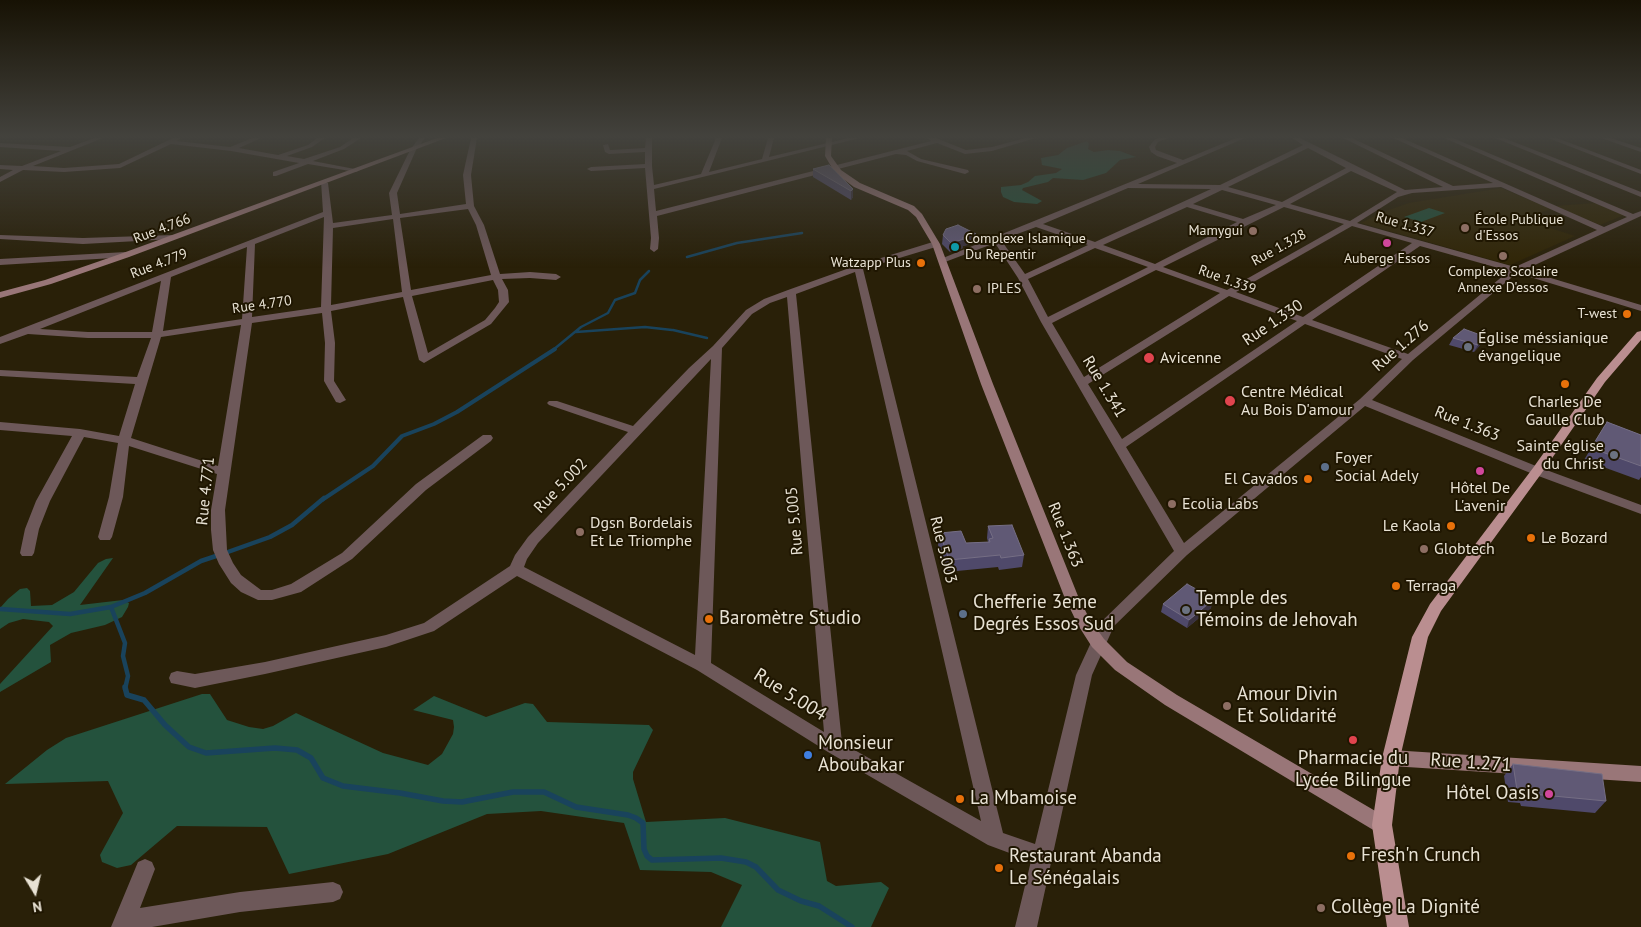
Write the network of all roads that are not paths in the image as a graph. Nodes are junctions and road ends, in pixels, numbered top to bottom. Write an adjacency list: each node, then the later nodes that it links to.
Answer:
1 (328, 181): 16 (main road, Rue 4.766)
2 (398, 181): 30 (street)
3 (467, 181): 26 (street)
4 (650, 181): 20 (street)
5 (681, 181): 20 (street)
6 (779, 181): 28 (street)
7 (852, 181): 41 (main road, Rue 1.363)
8 (1141, 181): 18 (street)
9 (1233, 181): 19 (street)
10 (1326, 181): 25 (street)
11 (1379, 181): 22 (street)
12 (1438, 181): 21 (street)
13 (1494, 181): 17 (street)
14 (1555, 181): 29 (street)
15 (1608, 181): 23 (street)
16 (324, 183): 27 (street); 37 (main road, Rue 4.766)
17 (1502, 185): 21 (street, Rue 1.328); 35 (street)
18 (1129, 186): 19 (street, Rue 1.337); 33 (street)
19 (1221, 187): 24 (street); 25 (street, Rue 1.337)
20 (651, 188): 28 (street)
21 (1452, 188): 22 (street, Rue 1.328)
22 (1402, 192): 32 (street, Rue 1.328)
23 (1641, 194)
24 (1186, 204): 31 (street); 42 (street)
25 (1282, 205): 31 (street); 32 (street, Rue 1.337)
26 (470, 206): 30 (street); 51 (street)
27 (327, 213): 34 (street); 39 (street, Rue 4.779)
28 (654, 214): 43 (street)
29 (1637, 214): 35 (street, Rue 1.276)
30 (395, 217): 34 (street); 55 (street)
31 (1244, 222): 48 (street)
32 (1349, 223): 40 (street, Rue 1.337); 56 (street, Rue 1.328)
33 (1036, 224): 38 (street); 42 (street, Rue 1.339)
34 (329, 226): 59 (street)
35 (1602, 229): 49 (street, Rue 1.276)
36 (0, 237): 37 (street)
37 (174, 237): 44 (main road, Rue 4.766)
38 (997, 240): 45 (street); 53 (street, Rue 1.341)
39 (251, 243): 50 (street, Rue 4.779); 60 (street, Rue 4.771)
40 (1418, 243): 49 (street, Rue 1.337); 61 (street, Rue 1.330)
41 (936, 244): 45 (main road, Rue 1.363); 47 (street, Rue 5.002)
42 (1094, 245): 48 (street, Rue 1.339); 53 (street)
43 (654, 249)
44 (126, 256): 46 (street); 57 (main road, Rue 4.766)
45 (942, 260): 88 (main road, Rue 1.363)
46 (0, 262)
47 (858, 268): 54 (street, Rue 5.002); 95 (street, Rue 5.003)
48 (1155, 268): 56 (street, Rue 1.339); 62 (street)
49 (1516, 270): 58 (street, Rue 1.337); 68 (street, Rue 1.276)
50 (167, 275): 63 (street, Rue 4.779); 65 (street)
51 (496, 277): 52 (street, Rue 4.770); 55 (street, Rue 4.770); 55 (street)
52 (556, 277)
53 (1023, 278): 62 (street, Rue 1.341)
54 (791, 292): 67 (street, Rue 5.002); 91 (street, Rue 5.005)
55 (407, 294): 59 (street, Rue 4.770)
56 (1226, 294): 61 (street, Rue 1.339); 71 (street, Rue 1.328)
57 (0, 295)
58 (1641, 308)
59 (326, 309): 60 (street, Rue 4.770); 72 (street)
60 (247, 321): 65 (street, Rue 4.770); 82 (street, Rue 4.771)
61 (1302, 321): 68 (street, Rue 1.339); 80 (street, Rue 1.330)
62 (1046, 322): 71 (street, Rue 1.341)
63 (29, 331): 65 (street, Rue 4.770); 66 (street, Rue 4.779)
64 (1641, 334): 81 (main road)
65 (157, 335): 70 (street)
66 (0, 341)
67 (717, 348): 76 (street, Rue 5.002); 89 (street)
68 (1409, 358): 73 (street, Rue 1.276)
69 (0, 373): 70 (street)
70 (141, 381): 79 (street)
71 (1083, 382): 80 (street, Rue 1.341)
72 (340, 400)
73 (1364, 401): 81 (street, Rue 1.363); 85 (street, Rue 1.276)
74 (553, 403): 76 (street)
75 (0, 426): 77 (street)
76 (636, 431): 87 (street, Rue 5.002)
77 (80, 433): 79 (street); 86 (street)
78 (487, 438): 82 (street, Rue 4.771)
79 (124, 440): 82 (street); 84 (street)
80 (1120, 446): 85 (street, Rue 1.341)
81 (1537, 471): 83 (street, Rue 1.363); 92 (main road)
82 (224, 472)
83 (1641, 510)
84 (105, 537)
85 (1182, 552): 88 (street, Rue 1.276)
86 (27, 553)
87 (516, 569): 89 (street, Rue 5.004); 90 (street, Rue 5.002)
88 (1098, 643): 94 (main road, Rue 1.363); 96 (street, Rue 1.276)
89 (703, 666): 91 (street, Rue 5.004)
90 (177, 678)
91 (834, 747): 95 (street, Rue 5.004)
92 (1391, 758): 93 (main road, Rue 1.271); 94 (main road)
93 (1641, 774)
94 (1382, 825): 101 (main road)
95 (995, 839): 96 (street, Rue 5.004)
96 (1042, 856): 100 (street, Rue 1.276)
97 (145, 869): 99 (street)
98 (334, 892): 99 (street)
99 (124, 924)
100 (1026, 927)
101 (1398, 927)

